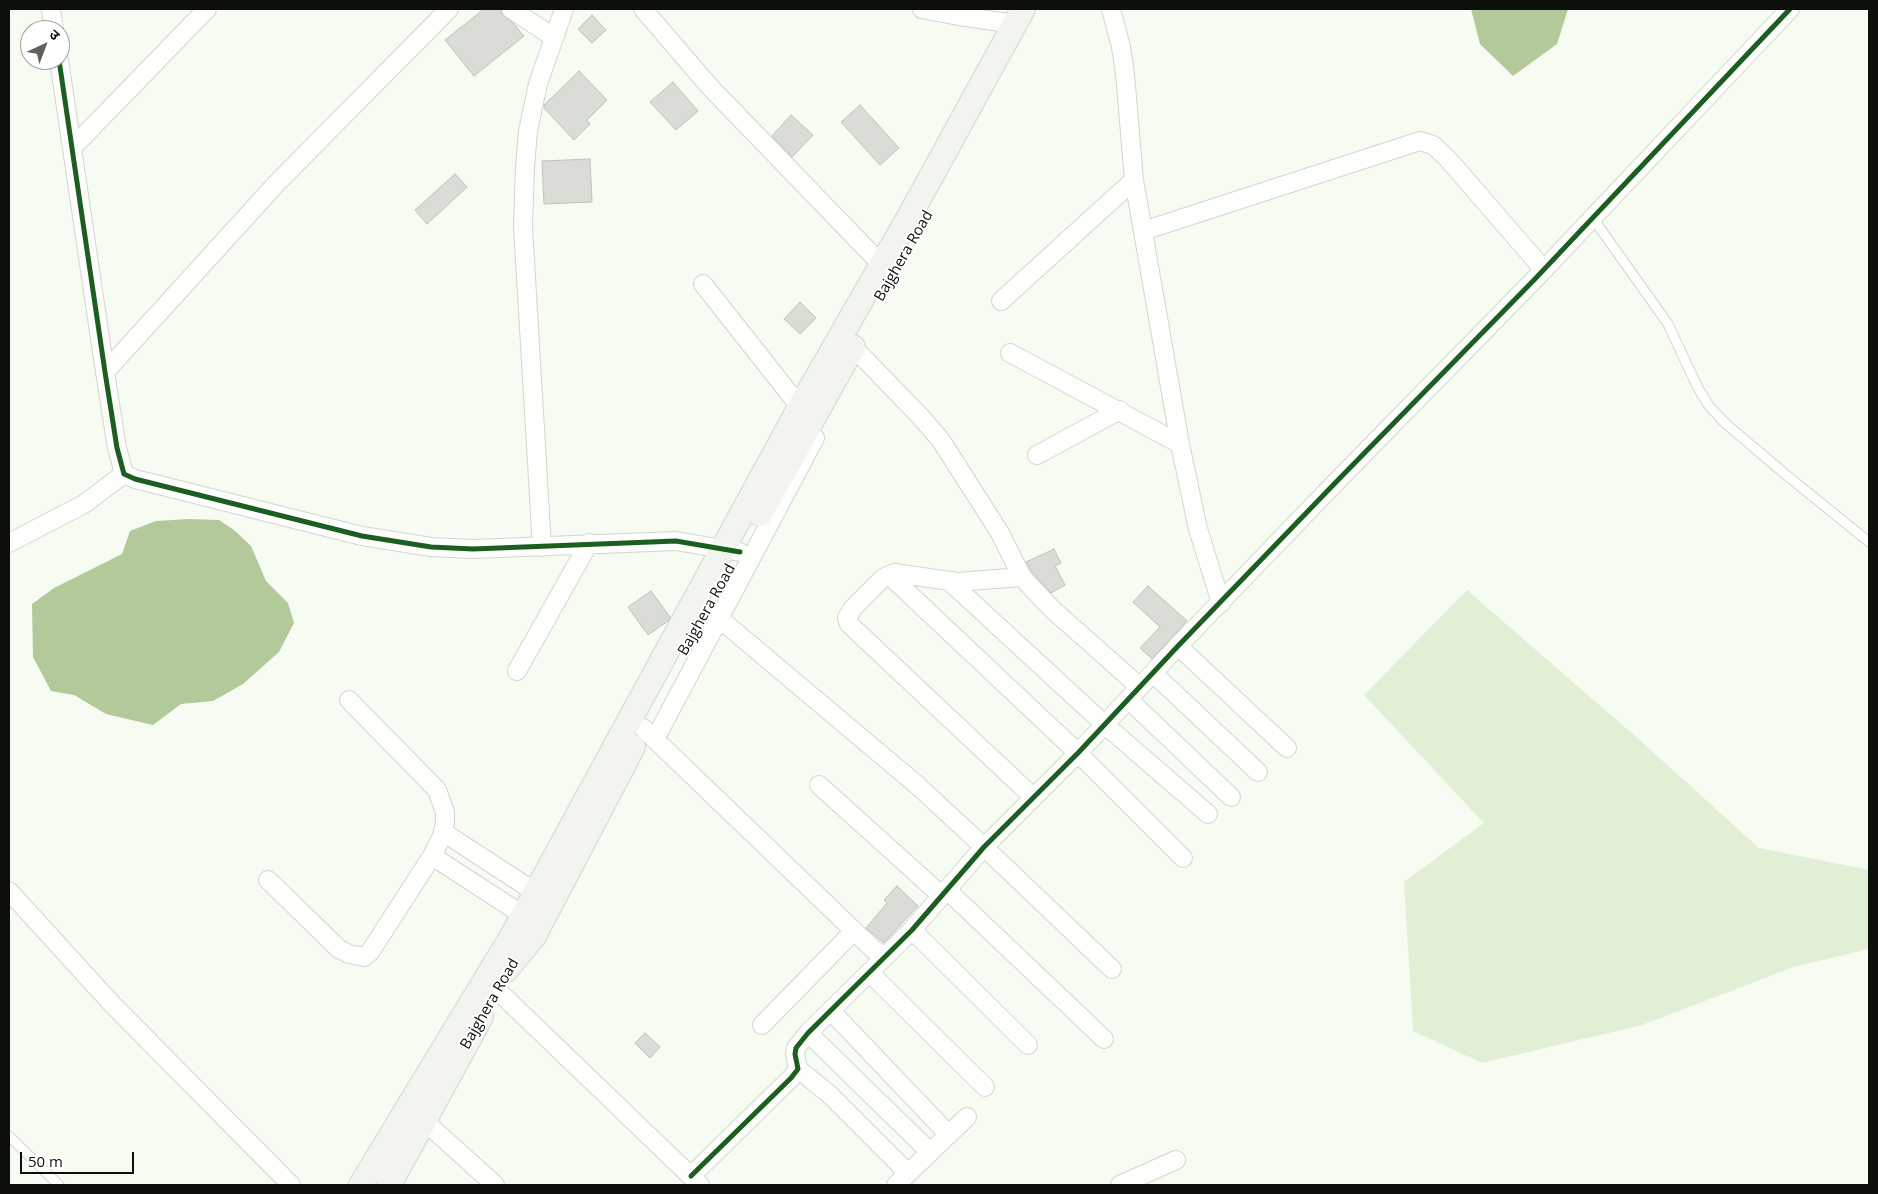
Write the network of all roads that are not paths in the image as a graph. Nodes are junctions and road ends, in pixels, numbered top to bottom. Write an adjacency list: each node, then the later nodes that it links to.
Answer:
1 (207, 9): 13 (street)
2 (449, 9): 23 (street)
3 (511, 9): 11 (street)
4 (564, 9): 11 (street)
5 (643, 9): 17 (street)
6 (922, 9): 10 (street)
7 (1041, 9): 21 (main road, Bajghera Road)
8 (1111, 9): 14 (street)
9 (1790, 9): 15 (street)
10 (1019, 16): 17 (main road, Bajghera Road)
11 (553, 37): 32 (street)
12 (60, 70): 13 (street)
13 (72, 148): 23 (street)
14 (1134, 180): 16 (street); 20 (street)
15 (1592, 217): 18 (street); 29 (lane)
16 (1143, 231): 18 (street); 26 (street)
17 (881, 264): 24 (main road, Bajghera Road)
18 (1544, 270): 37 (street)
19 (703, 284): 24 (street)
20 (1001, 302)
21 (856, 350): 33 (main road, Bajghera Road); 35 (street); 38 (street)
22 (1010, 353): 25 (street)
23 (105, 372): 28 (street)
24 (800, 407): 33 (main road, Bajghera Road)
25 (1120, 410): 26 (street); 27 (street)
26 (1180, 444): 37 (street)
27 (1037, 455)
28 (124, 474): 30 (street); 32 (street)
29 (1869, 542)
30 (9, 543)
31 (589, 544): 32 (street); 33 (street); 40 (street)
32 (542, 547)
33 (731, 550): 38 (main road, Bajghera Road); 59 (main road, Bajghera Road)
34 (889, 575): 36 (street); 47 (street); 50 (street)
35 (1022, 577): 36 (street); 42 (street)
36 (949, 581): 44 (street)
37 (1221, 603): 39 (street)
38 (714, 614): 45 (main road, Bajghera Road); 54 (street)
39 (1178, 646): 41 (street); 46 (street)
40 (517, 671)
41 (1152, 673): 42 (street); 48 (street)
42 (1134, 693): 44 (street); 51 (street)
43 (349, 700): 53 (street)
44 (1104, 724): 47 (street); 52 (street)
45 (649, 733): 63 (street); 67 (main road, Bajghera Road)
46 (1287, 748)
47 (1078, 753): 50 (street); 56 (street)
48 (1258, 772)
49 (820, 785): 60 (street)
50 (1033, 797): 54 (street)
51 (1231, 797)
52 (1208, 814)
53 (443, 832): 55 (street); 59 (street)
54 (984, 847): 60 (street); 65 (street)
55 (432, 856): 57 (street); 61 (street)
56 (1183, 858)
57 (268, 880)
58 (9, 891): 85 (street)
59 (535, 892): 61 (main road, Bajghera Road)
60 (944, 893): 62 (street); 71 (street)
61 (523, 915): 83 (main road, Bajghera Road)
62 (912, 930): 64 (street); 72 (street)
63 (854, 931): 64 (street); 69 (street)
64 (885, 956): 66 (street)
65 (1112, 969)
66 (870, 973): 68 (street); 74 (street)
67 (496, 989): 76 (main road, Bajghera Road); 82 (street)
68 (831, 1011): 70 (street); 77 (street)
69 (762, 1025)
70 (808, 1032): 73 (street); 79 (street)
71 (1104, 1039)
72 (1028, 1045)
73 (798, 1069): 81 (street); 82 (street)
74 (986, 1088)
75 (967, 1117): 77 (street)
76 (423, 1120): 83 (main road, Bajghera Road); 86 (street)
77 (950, 1135): 79 (street)
78 (9, 1136): 84 (lane)
79 (930, 1152): 81 (street)
80 (1176, 1160): 87 (street)
81 (902, 1179)
82 (696, 1181)
83 (376, 1182)
84 (59, 1185)
85 (291, 1185)
86 (496, 1185)
87 (1120, 1185)

